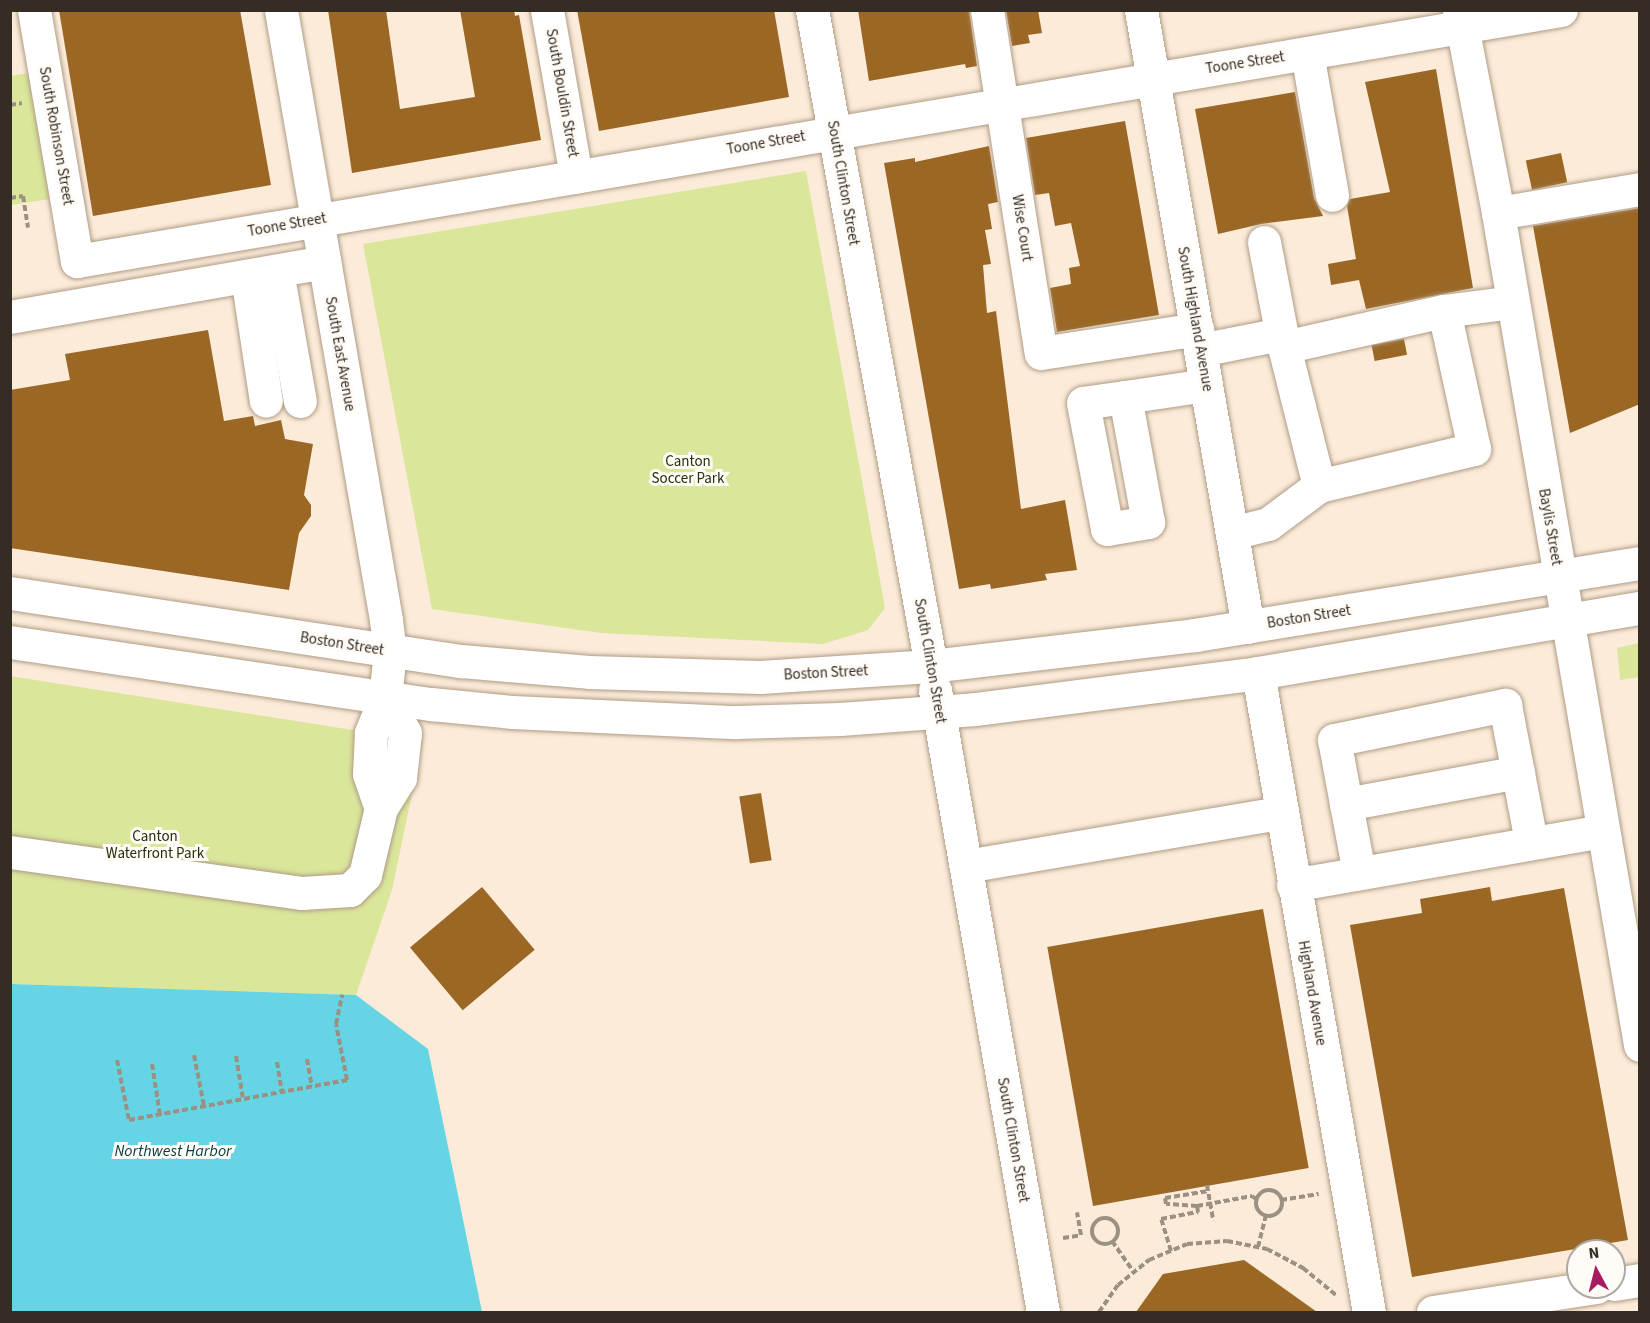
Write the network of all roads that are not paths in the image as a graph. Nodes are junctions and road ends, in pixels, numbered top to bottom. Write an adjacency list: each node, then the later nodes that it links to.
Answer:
1 (34, 10): 19 (street, South Robinson Street)
2 (280, 10): 17 (street, South East Avenue)
3 (547, 10): 13 (street, South Bouldin Street)
4 (812, 10): 12 (street, South Clinton Street)
5 (987, 10): 11 (street, Wise Court)
6 (1142, 10): 10 (street, South Highland Avenue)
7 (1561, 10): 8 (street, Toone Street)
8 (1460, 19): 9 (street, Toone Street); 16 (street, Baylis Street)
9 (1307, 53): 10 (street, Toone Street); 15 (street)
10 (1153, 79): 11 (street, Toone Street); 25 (street, South Highland Avenue)
11 (1003, 104): 12 (street, Toone Street); 25 (street, Wise Court)
12 (834, 132): 13 (street, Toone Street); 41 (street, South Clinton Street)
13 (576, 176): 17 (street, Toone Street)
14 (1640, 189): 16 (street)
15 (1332, 195)
16 (1498, 213): 22 (street, Baylis Street)
17 (317, 220): 19 (street, Toone Street); 20 (street, South East Avenue)
18 (1264, 242): 26 (street)
19 (77, 261)
20 (324, 262): 21 (street); 40 (street, South East Avenue)
21 (262, 274): 24 (street); 29 (street); 30 (street)
22 (1512, 302): 23 (street); 34 (street, Baylis Street)
23 (1444, 311): 26 (street); 31 (street)
24 (10, 317)
25 (1198, 339): 26 (street); 27 (street, South Highland Avenue)
26 (1283, 341): 31 (street)
27 (1206, 385): 28 (street); 32 (street, South Highland Avenue)
28 (1125, 397)
29 (300, 400)
30 (267, 401)
31 (1318, 486): 32 (street)
32 (1232, 533): 38 (street, South Highland Avenue)
33 (1640, 563): 34 (street, Boston Street)
34 (1559, 576): 37 (street, Baylis Street); 38 (street, Boston Street)
35 (10, 593): 40 (street, Boston Street)
36 (1640, 608): 37 (street)
37 (1565, 621): 42 (street); 48 (street, Baylis Street)
38 (1248, 627): 41 (street, Boston Street)
39 (10, 642): 43 (street)
40 (390, 652): 41 (street, Boston Street); 43 (street, South East Avenue)
41 (931, 666): 44 (street, South Clinton Street)
42 (1258, 673): 44 (street); 47 (street, Highland Avenue)
43 (385, 698): 44 (street); 50 (street)
44 (939, 711): 51 (street, South Clinton Street)
45 (1518, 772): 46 (street); 46 (street); 49 (street)
46 (1346, 804): 52 (street)
47 (1281, 813): 51 (street); 53 (street, Highland Avenue)
48 (1602, 831): 49 (street); 54 (street, Baylis Street)
49 (1530, 841): 52 (street)
50 (10, 852)
51 (966, 866): 56 (street, South Clinton Street)
52 (1359, 873): 53 (street)
53 (1293, 885): 57 (street, Highland Avenue)
54 (1640, 1045)
55 (1566, 1292): 58 (street)
56 (1043, 1312)
57 (1369, 1312)
58 (1433, 1312)

